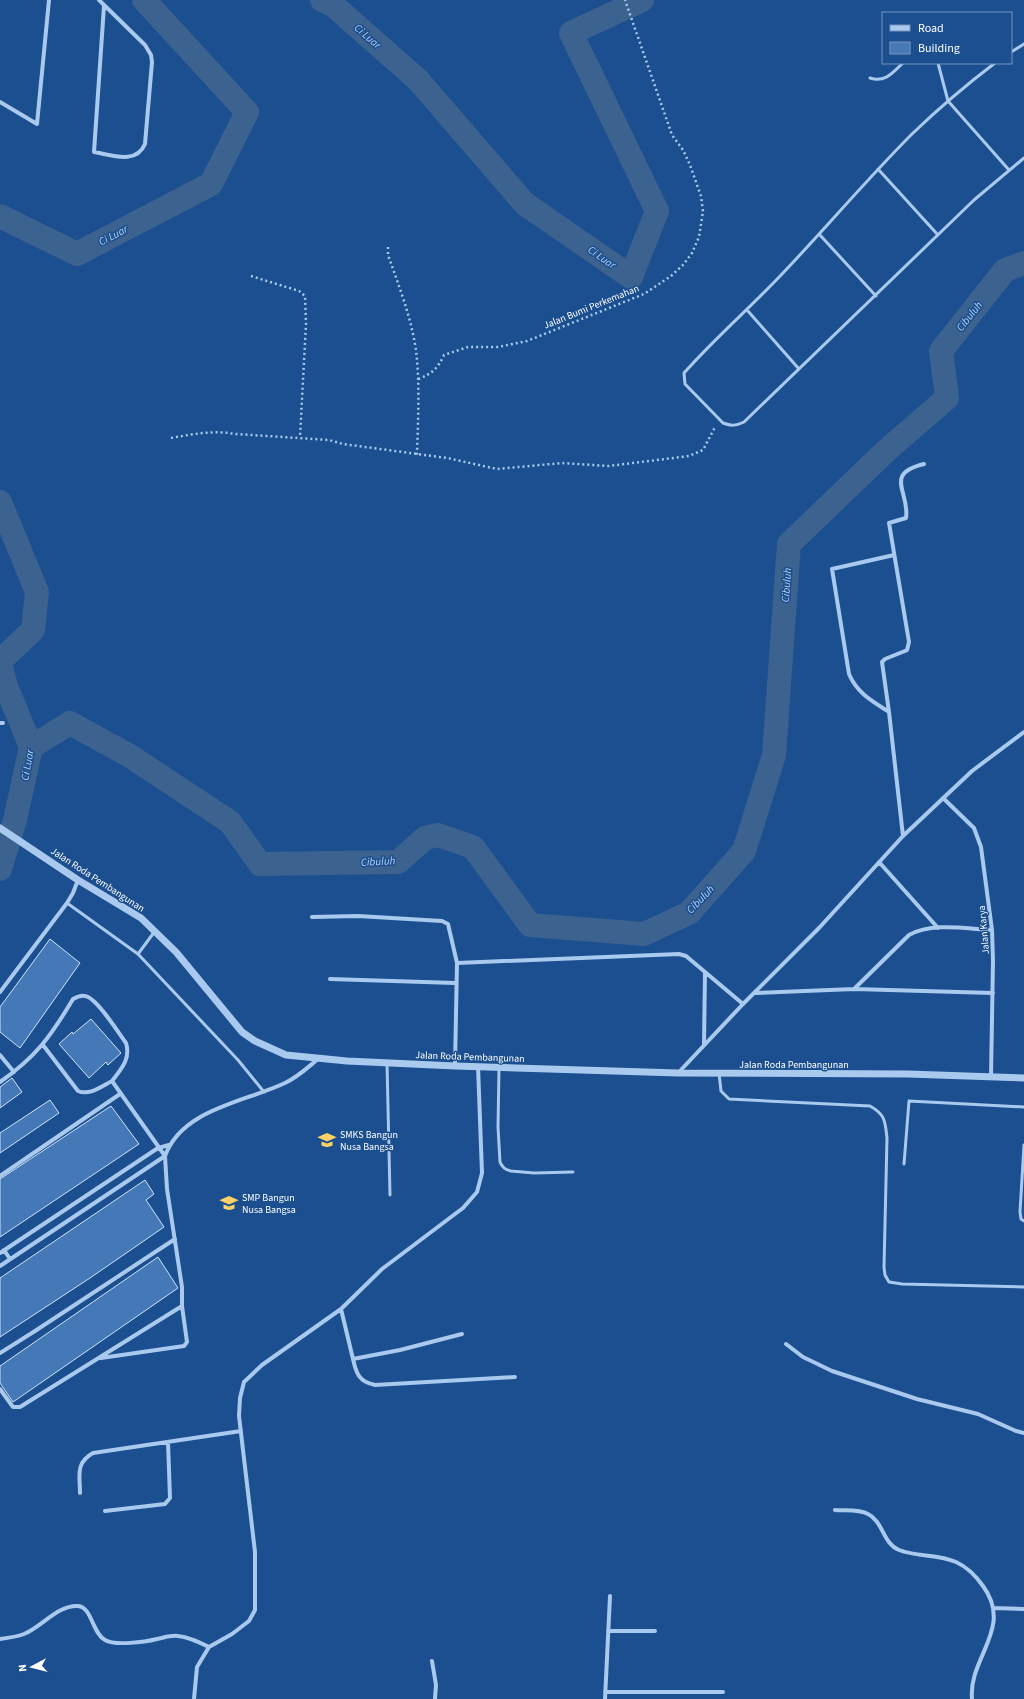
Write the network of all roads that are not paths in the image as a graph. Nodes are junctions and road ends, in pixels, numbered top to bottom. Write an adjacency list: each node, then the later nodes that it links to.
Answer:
1 (49, 0): 11 (street)
2 (98, 0): 3 (street)
3 (104, 6): 3 (street)
4 (1024, 44): 5 (lane)
5 (1012, 51)
6 (902, 64): 9 (lane)
7 (938, 64): 10 (lane)
8 (994, 64): 10 (lane)
9 (870, 78)
10 (948, 101): 13 (lane); 14 (lane)
11 (0, 102)
12 (1024, 158): 14 (lane)
13 (878, 169): 15 (lane); 16 (lane)
14 (1009, 170): 16 (lane)
15 (819, 234): 17 (lane); 18 (lane)
16 (938, 235): 17 (lane)
17 (876, 296): 19 (lane)
18 (747, 310): 19 (lane); 19 (lane)
19 (799, 369)
20 (924, 464): 21 (street)
21 (894, 555): 22 (street); 22 (street)
22 (888, 712): 26 (street)
23 (1024, 732): 24 (street)
24 (943, 798): 26 (street); 32 (street, Jalan Karya)
25 (0, 828): 28 (street, Jalan Roda Pembangunan)
26 (903, 836): 27 (street)
27 (879, 862): 31 (street); 41 (street)
28 (78, 880): 29 (street); 33 (street, Jalan Roda Pembangunan)
29 (67, 903): 34 (lane); 40 (street)
30 (312, 917): 35 (street)
31 (938, 928): 32 (street); 39 (street)
32 (992, 930): 42 (street, Jalan Karya)
33 (155, 931): 34 (lane); 47 (street, Jalan Roda Pembangunan)
34 (138, 954): 59 (lane)
35 (457, 963): 36 (street); 38 (street)
36 (705, 972): 43 (street); 45 (street)
37 (330, 979): 38 (street)
38 (455, 983): 49 (street)
39 (854, 989): 41 (street); 42 (street)
40 (0, 992)
41 (755, 993): 43 (street)
42 (993, 993): 55 (street, Jalan Karya)
43 (743, 1004): 45 (street)
44 (43, 1045): 52 (street); 57 (street); 57 (street)
45 (704, 1046): 53 (street)
46 (0, 1055): 52 (street)
47 (318, 1059): 48 (street, Jalan Roda Pembangunan); 59 (street)
48 (387, 1062): 49 (street, Jalan Roda Pembangunan); 69 (lane)
49 (455, 1066): 50 (street, Jalan Roda Pembangunan)
50 (478, 1066): 51 (street, Jalan Roda Pembangunan); 77 (street)
51 (500, 1067): 53 (street, Jalan Roda Pembangunan); 67 (lane)
52 (14, 1072): 58 (street)
53 (678, 1073): 54 (street, Jalan Roda Pembangunan)
54 (719, 1073): 55 (street, Jalan Roda Pembangunan); 75 (lane)
55 (991, 1076): 56 (street, Jalan Roda Pembangunan)
56 (1024, 1078)
57 (112, 1081): 60 (street)
58 (0, 1082)
59 (264, 1092): 62 (street)
60 (120, 1094): 64 (street); 68 (street)
61 (1024, 1107): 66 (lane)
62 (169, 1145): 64 (street); 65 (street)
63 (1024, 1146): 70 (lane)
64 (159, 1148): 65 (street); 72 (street)
65 (165, 1156): 71 (street); 73 (street)
66 (904, 1164)
67 (573, 1172)
68 (0, 1176)
69 (390, 1195)
70 (1024, 1221)
71 (175, 1239): 76 (street); 80 (street)
72 (2, 1252): 73 (street)
73 (10, 1259): 74 (street)
74 (0, 1266)
75 (1024, 1287)
76 (182, 1306): 81 (street); 81 (street)
77 (341, 1309): 82 (street); 85 (street)
78 (462, 1334): 82 (street)
79 (786, 1344): 86 (street)
80 (0, 1353)
81 (99, 1358): 84 (street)
82 (353, 1359): 83 (street)
83 (515, 1377)
84 (0, 1389)
85 (241, 1431): 87 (street); 97 (street)
86 (1024, 1434)
87 (168, 1442): 88 (street); 90 (street)
88 (80, 1493)
89 (835, 1510): 92 (street)
90 (105, 1511)
91 (610, 1596): 94 (street)
92 (993, 1608): 93 (street); 104 (street)
93 (1024, 1609)
94 (608, 1631): 95 (street); 99 (street)
95 (655, 1631)
96 (0, 1639): 97 (street)
97 (209, 1647): 101 (street)
98 (432, 1661): 102 (street)
99 (605, 1692): 100 (street); 103 (street)
100 (723, 1692)
101 (194, 1699)
102 (435, 1699)
103 (605, 1699)
104 (972, 1699)

